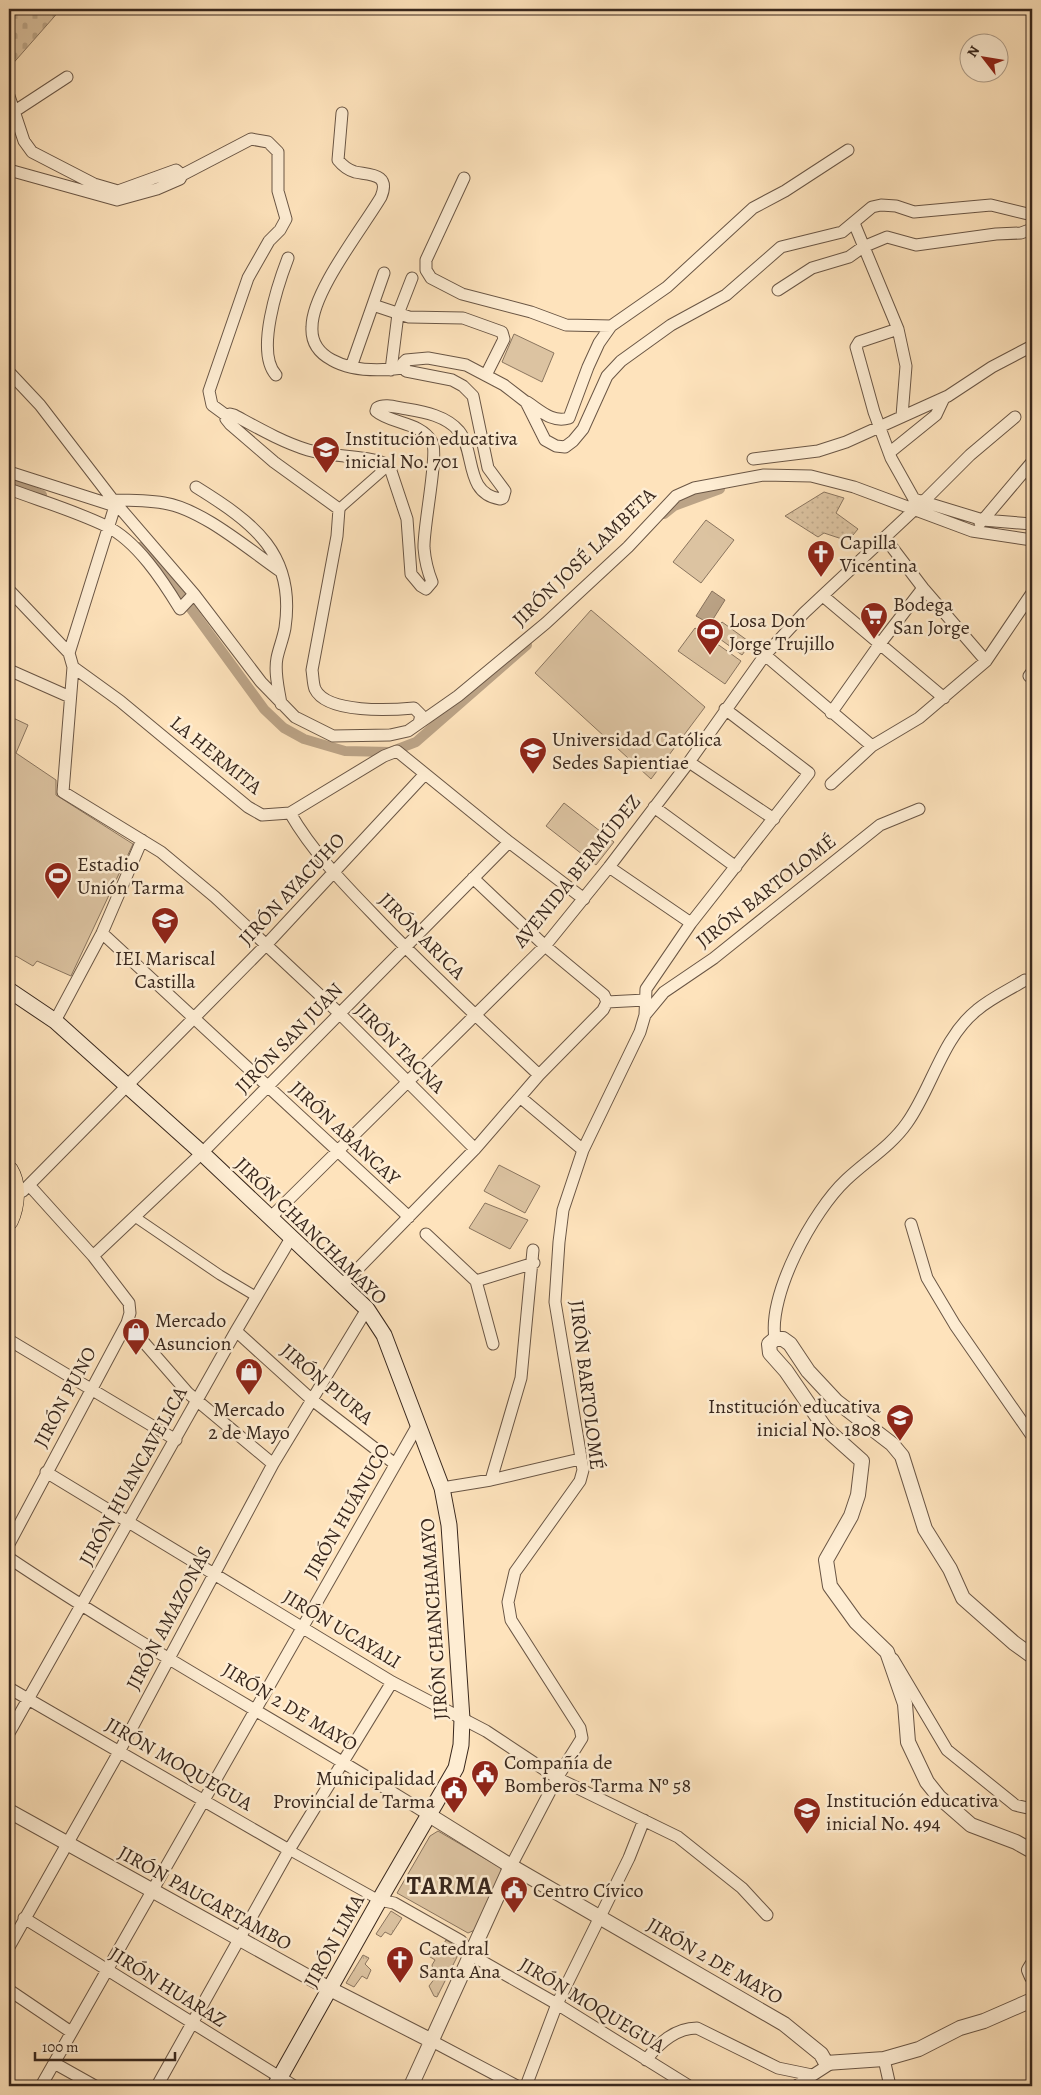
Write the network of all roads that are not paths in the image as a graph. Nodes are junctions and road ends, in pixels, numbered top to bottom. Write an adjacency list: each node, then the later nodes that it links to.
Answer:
1 (67, 77): 3 (street)
2 (9, 96): 3 (street)
3 (15, 111): 7 (street)
4 (342, 113): 22 (street)
5 (848, 150): 19 (street)
6 (9, 170): 7 (street)
7 (182, 175): 30 (street)
8 (464, 178): 19 (street)
9 (1032, 215): 10 (street)
10 (854, 223): 12 (street); 29 (street)
11 (1032, 229): 12 (street)
12 (863, 248): 16 (street); 20 (street)
13 (288, 258): 26 (street)
14 (384, 273): 17 (street)
15 (412, 278): 18 (street)
16 (778, 290)
17 (373, 305): 18 (street); 22 (street)
18 (398, 314): 24 (street); 27 (street)
19 (611, 326): 29 (street)
20 (898, 329): 31 (street); 33 (street)
21 (1032, 346): 28 (street)
22 (351, 367): 24 (street)
23 (403, 368): 24 (street); 27 (street); 37 (street)
24 (391, 370)
25 (9, 372): 43 (street)
26 (276, 375)
27 (486, 375): 29 (street)
28 (944, 398): 31 (street); 34 (street)
29 (526, 402)
30 (227, 416): 37 (street); 42 (street)
31 (902, 416): 33 (street)
32 (1015, 417): 41 (street, AVENIDA BERMÚDEZ)
33 (880, 426): 34 (street); 35 (street)
34 (889, 453): 41 (street)
35 (752, 459)
36 (1032, 462): 44 (street)
37 (389, 465): 42 (street)
38 (9, 472): 43 (street)
39 (196, 487): 49 (street)
40 (9, 489): 43 (street)
41 (917, 504): 44 (street); 46 (street); 47 (street, AVENIDA BERMÚDEZ); 66 (street, JIRÓN JOSÉ LAMBETA)
42 (339, 508): 66 (street)
43 (111, 514): 49 (street); 54 (street); 54 (street); 56 (street)
44 (983, 520): 45 (street); 46 (street)
45 (1032, 524)
46 (972, 531): 48 (street)
47 (885, 538): 50 (street); 53 (street, AVENIDA BERMÚDEZ)
48 (1032, 540)
49 (280, 571): 63 (street)
50 (923, 588): 55 (street); 58 (street)
51 (9, 590): 56 (street)
52 (1032, 593): 58 (street)
53 (823, 596): 55 (street); 57 (street, AVENIDA BERMÚDEZ)
54 (187, 601): 63 (street, JIRÓN JOSÉ LAMBETA)
55 (879, 645): 62 (street); 65 (street)
56 (69, 653): 59 (street)
57 (764, 655): 64 (street, AVENIDA BERMÚDEZ); 65 (street)
58 (986, 661): 62 (street)
59 (73, 667): 61 (street); 73 (street, LA HERMITA)
60 (9, 670): 61 (street)
61 (70, 697): 75 (street, JIRÓN TACNA)
62 (944, 698): 67 (street)
63 (282, 704): 66 (street, JIRÓN JOSÉ LAMBETA)
64 (725, 709): 68 (street, AVENIDA BERMÚDEZ); 74 (street, JIRÓN BARTOLOMÉ)
65 (831, 713): 67 (street)
66 (419, 724)
67 (872, 746): 70 (street)
68 (689, 762): 71 (street, AVENIDA BERMÚDEZ); 74 (street)
69 (424, 775): 73 (street, LA HERMITA); 76 (street); 79 (street, JIRÓN AYACUHO)
70 (831, 784)
71 (654, 807): 77 (street, AVENIDA BERMÚDEZ); 78 (street)
72 (919, 809): 93 (street, JIRÓN BARTOLOMÉ)
73 (290, 813): 79 (street, JIRÓN ARICA)
74 (774, 819): 78 (street, JIRÓN BARTOLOMÉ)
75 (142, 840): 83 (street); 84 (street, JIRÓN TACNA)
76 (509, 842): 80 (street, JIRÓN SAN JUAN); 81 (street)
77 (609, 867): 81 (street, AVENIDA BERMÚDEZ); 82 (street)
78 (736, 867): 82 (street, JIRÓN BARTOLOMÉ)
79 (334, 873): 84 (street, JIRÓN AYACUHO); 86 (street, JIRÓN ARICA)
80 (473, 878): 85 (street); 86 (street, JIRÓN SAN JUAN)
81 (584, 899): 85 (street, AVENIDA BERMÚDEZ)
82 (690, 923): 89 (street, JIRÓN BARTOLOMÉ)
83 (102, 933): 94 (street, JIRÓN ABANCAY); 95 (street)
84 (266, 944): 91 (street, JIRÓN TACNA); 94 (street, JIRÓN AYACUHO)
85 (545, 946): 90 (street); 92 (street, AVENIDA BERMÚDEZ)
86 (404, 947): 91 (street, JIRÓN SAN JUAN); 92 (street, JIRÓN ARICA)
87 (1025, 980): 123 (street)
88 (9, 990): 95 (main road, JIRÓN CHANCHAMAYO)
89 (645, 1000): 90 (street); 93 (street, JIRÓN BARTOLOMÉ)
90 (607, 1002): 96 (street)
91 (339, 1013): 97 (street, JIRÓN TACNA); 99 (street, JIRÓN SAN JUAN)
92 (475, 1015): 96 (street, JIRÓN ARICA); 97 (street, AVENIDA BERMÚDEZ)
93 (644, 1015): 102 (street, JIRÓN BARTOLOMÉ)
94 (194, 1018): 98 (street, JIRÓN AYACUHO); 99 (street, JIRÓN ABANCAY)
95 (55, 1021): 98 (main road, JIRÓN CHANCHAMAYO)
96 (539, 1076): 100 (street)
97 (408, 1081): 101 (street, JIRÓN TACNA); 103 (street, AVENIDA BERMÚDEZ)
98 (128, 1087): 104 (main road, JIRÓN CHANCHAMAYO); 106 (street, JIRÓN AYACUHO)
99 (269, 1087): 103 (street, JIRÓN ABANCAY); 104 (street, JIRÓN SAN JUAN)
100 (520, 1097): 101 (street); 102 (street)
101 (475, 1149): 109 (street)
102 (583, 1150): 132 (street, JIRÓN BARTOLOMÉ)
103 (339, 1152): 108 (street, AVENIDA BERMÚDEZ); 109 (street, JIRÓN ABANCAY)
104 (202, 1153): 107 (street, JIRÓN SAN JUAN); 108 (main road, JIRÓN CHANCHAMAYO)
105 (9, 1170): 106 (highway)
106 (22, 1190): 110 (highway); 115 (street)
107 (135, 1217): 115 (street, JIRÓN SAN JUAN); 119 (street)
108 (271, 1217): 113 (main road, JIRÓN CHANCHAMAYO)
109 (409, 1217): 118 (street)
110 (9, 1221)
111 (911, 1224): 130 (street)
112 (426, 1234): 117 (street)
113 (291, 1238): 118 (main road, JIRÓN CHANCHAMAYO); 119 (street, JIRÓN HUANCAVELICA)
114 (533, 1250): 116 (street)
115 (93, 1256): 121 (street)
116 (534, 1263): 117 (street); 136 (street)
117 (476, 1281): 125 (street)
118 (342, 1285): 120 (main road, JIRÓN CHANCHAMAYO)
119 (257, 1298): 122 (street, JIRÓN HUANCAVELICA)
120 (367, 1309): 127 (street, JIRÓN AMAZONAS); 129 (main road, JIRÓN CHANCHAMAYO)
121 (127, 1322): 126 (street, JIRÓN PUNO); 128 (street)
122 (236, 1331): 127 (street, JIRÓN PIURA); 128 (street, JIRÓN HUANCAVELICA)
123 (775, 1339): 144 (street); 145 (street)
124 (9, 1340): 126 (street)
125 (494, 1344)
126 (91, 1389): 131 (street); 135 (street, JIRÓN PUNO)
127 (311, 1399): 133 (street, JIRÓN AMAZONAS); 134 (street, JIRÓN PIURA)
128 (198, 1401): 131 (street, JIRÓN HUANCAVELICA); 133 (street)
129 (419, 1423): 134 (street, JIRÓN HUÁNUCO); 137 (main road, JIRÓN CHANCHAMAYO)
130 (1032, 1436)
131 (176, 1440): 138 (street, JIRÓN HUANCAVELICA)
132 (580, 1459): 136 (street); 155 (street, JIRÓN BARTOLOMÉ)
133 (273, 1464): 141 (street, JIRÓN AMAZONAS)
134 (395, 1464): 143 (street, JIRÓN HUÁNUCO)
135 (46, 1472): 138 (street, JIRÓN UCAYALI); 139 (street, JIRÓN PUNO)
136 (491, 1480): 137 (street)
137 (442, 1488): 151 (main road, JIRÓN CHANCHAMAYO)
138 (128, 1523): 141 (street, JIRÓN UCAYALI); 142 (street, JIRÓN HUANCAVELICA)
139 (9, 1544)
140 (9, 1558): 142 (street, JIRÓN 2 DE MAYO)
141 (214, 1572): 143 (street, JIRÓN UCAYALI); 146 (street, JIRÓN AMAZONAS)
142 (81, 1606): 146 (street, JIRÓN 2 DE MAYO); 149 (street, JIRÓN HUANCAVELICA)
143 (302, 1628): 147 (street, JIRÓN UCAYALI); 150 (street, JIRÓN HUÁNUCO)
144 (887, 1652): 157 (street); 163 (street)
145 (1032, 1656)
146 (168, 1657): 150 (street, JIRÓN 2 DE MAYO); 153 (street, JIRÓN AMAZONAS)
147 (392, 1682): 151 (street, JIRÓN UCAYALI); 154 (street)
148 (9, 1688): 149 (street, JIRÓN MOQUEGUA)
149 (28, 1699): 152 (street, JIRÓN HUANCAVELICA); 153 (street, JIRÓN MOQUEGUA)
150 (256, 1709): 154 (street, JIRÓN 2 DE MAYO); 156 (street, JIRÓN HUÁNUCO)
151 (462, 1719): 155 (street, JIRÓN UCAYALI); 159 (main road, JIRÓN CHANCHAMAYO)
152 (9, 1733)
153 (119, 1752): 156 (street, JIRÓN MOQUEGUA); 161 (street, JIRÓN AMAZONAS)
154 (342, 1761): 159 (street, JIRÓN 2 DE MAYO); 162 (street)
155 (557, 1778): 160 (street, JIRÓN UCAYALI); 164 (street)
156 (204, 1800): 162 (street, JIRÓN MOQUEGUA); 165 (street, JIRÓN HUÁNUCO)
157 (1032, 1809)
158 (9, 1811): 161 (street, JIRÓN PAUCARTAMBO)
159 (429, 1815): 164 (street, JIRÓN 2 DE MAYO); 166 (main road, JIRÓN LIMA)
160 (644, 1820): 167 (street, JIRÓN UCAYALI); 168 (street)
161 (67, 1844): 165 (street, JIRÓN PAUCARTAMBO); 169 (street, JIRÓN AMAZONAS)
162 (289, 1850): 166 (street, JIRÓN MOQUEGUA); 170 (street)
163 (1032, 1851)
164 (511, 1866): 168 (street, JIRÓN 2 DE MAYO); 172 (street)
165 (152, 1892): 170 (street, JIRÓN PAUCARTAMBO); 174 (street, JIRÓN HUÁNUCO)
166 (379, 1900): 172 (street, JIRÓN MOQUEGUA); 177 (main road, JIRÓN LIMA)
167 (767, 1915)
168 (598, 1917): 179 (street); 186 (street, JIRÓN 2 DE MAYO)
169 (24, 1918): 171 (street, JIRÓN AMAZONAS); 174 (street, JIRÓN HUARAZ)
170 (239, 1940): 177 (street, JIRÓN PAUCARTAMBO); 180 (street)
171 (9, 1947)
172 (471, 1955): 179 (street, JIRÓN MOQUEGUA); 182 (street)
173 (1032, 1965): 175 (street)
174 (106, 1971): 180 (street, JIRÓN HUARAZ); 181 (street, JIRÓN HUÁNUCO)
175 (1032, 1977)
176 (9, 1990): 181 (street)
177 (330, 1990): 182 (street, JIRÓN PAUCARTAMBO); 188 (main road, JIRÓN LIMA)
178 (1032, 2000): 183 (street)
179 (557, 2004): 184 (street, JIRÓN MOQUEGUA); 195 (street)
180 (192, 2024): 188 (street, JIRÓN HUARAZ); 191 (street)
181 (71, 2032): 185 (street, JIRÓN HUÁNUCO)
182 (430, 2040): 193 (street); 194 (street, JIRÓN PAUCARTAMBO)
183 (884, 2059): 186 (street); 198 (street)
184 (646, 2060): 187 (street); 196 (street, JIRÓN MOQUEGUA)
185 (54, 2063): 189 (street, JIRÓN HUÁNUCO); 190 (street)
186 (830, 2064): 187 (street)
187 (812, 2075): 197 (street)
188 (277, 2082): 192 (street, JIRÓN HUARAZ)
189 (41, 2086)
190 (95, 2086)
191 (157, 2086)
192 (294, 2086)
193 (410, 2086)
194 (517, 2086)
195 (526, 2086)
196 (689, 2086)
197 (796, 2086)
198 (890, 2086)

